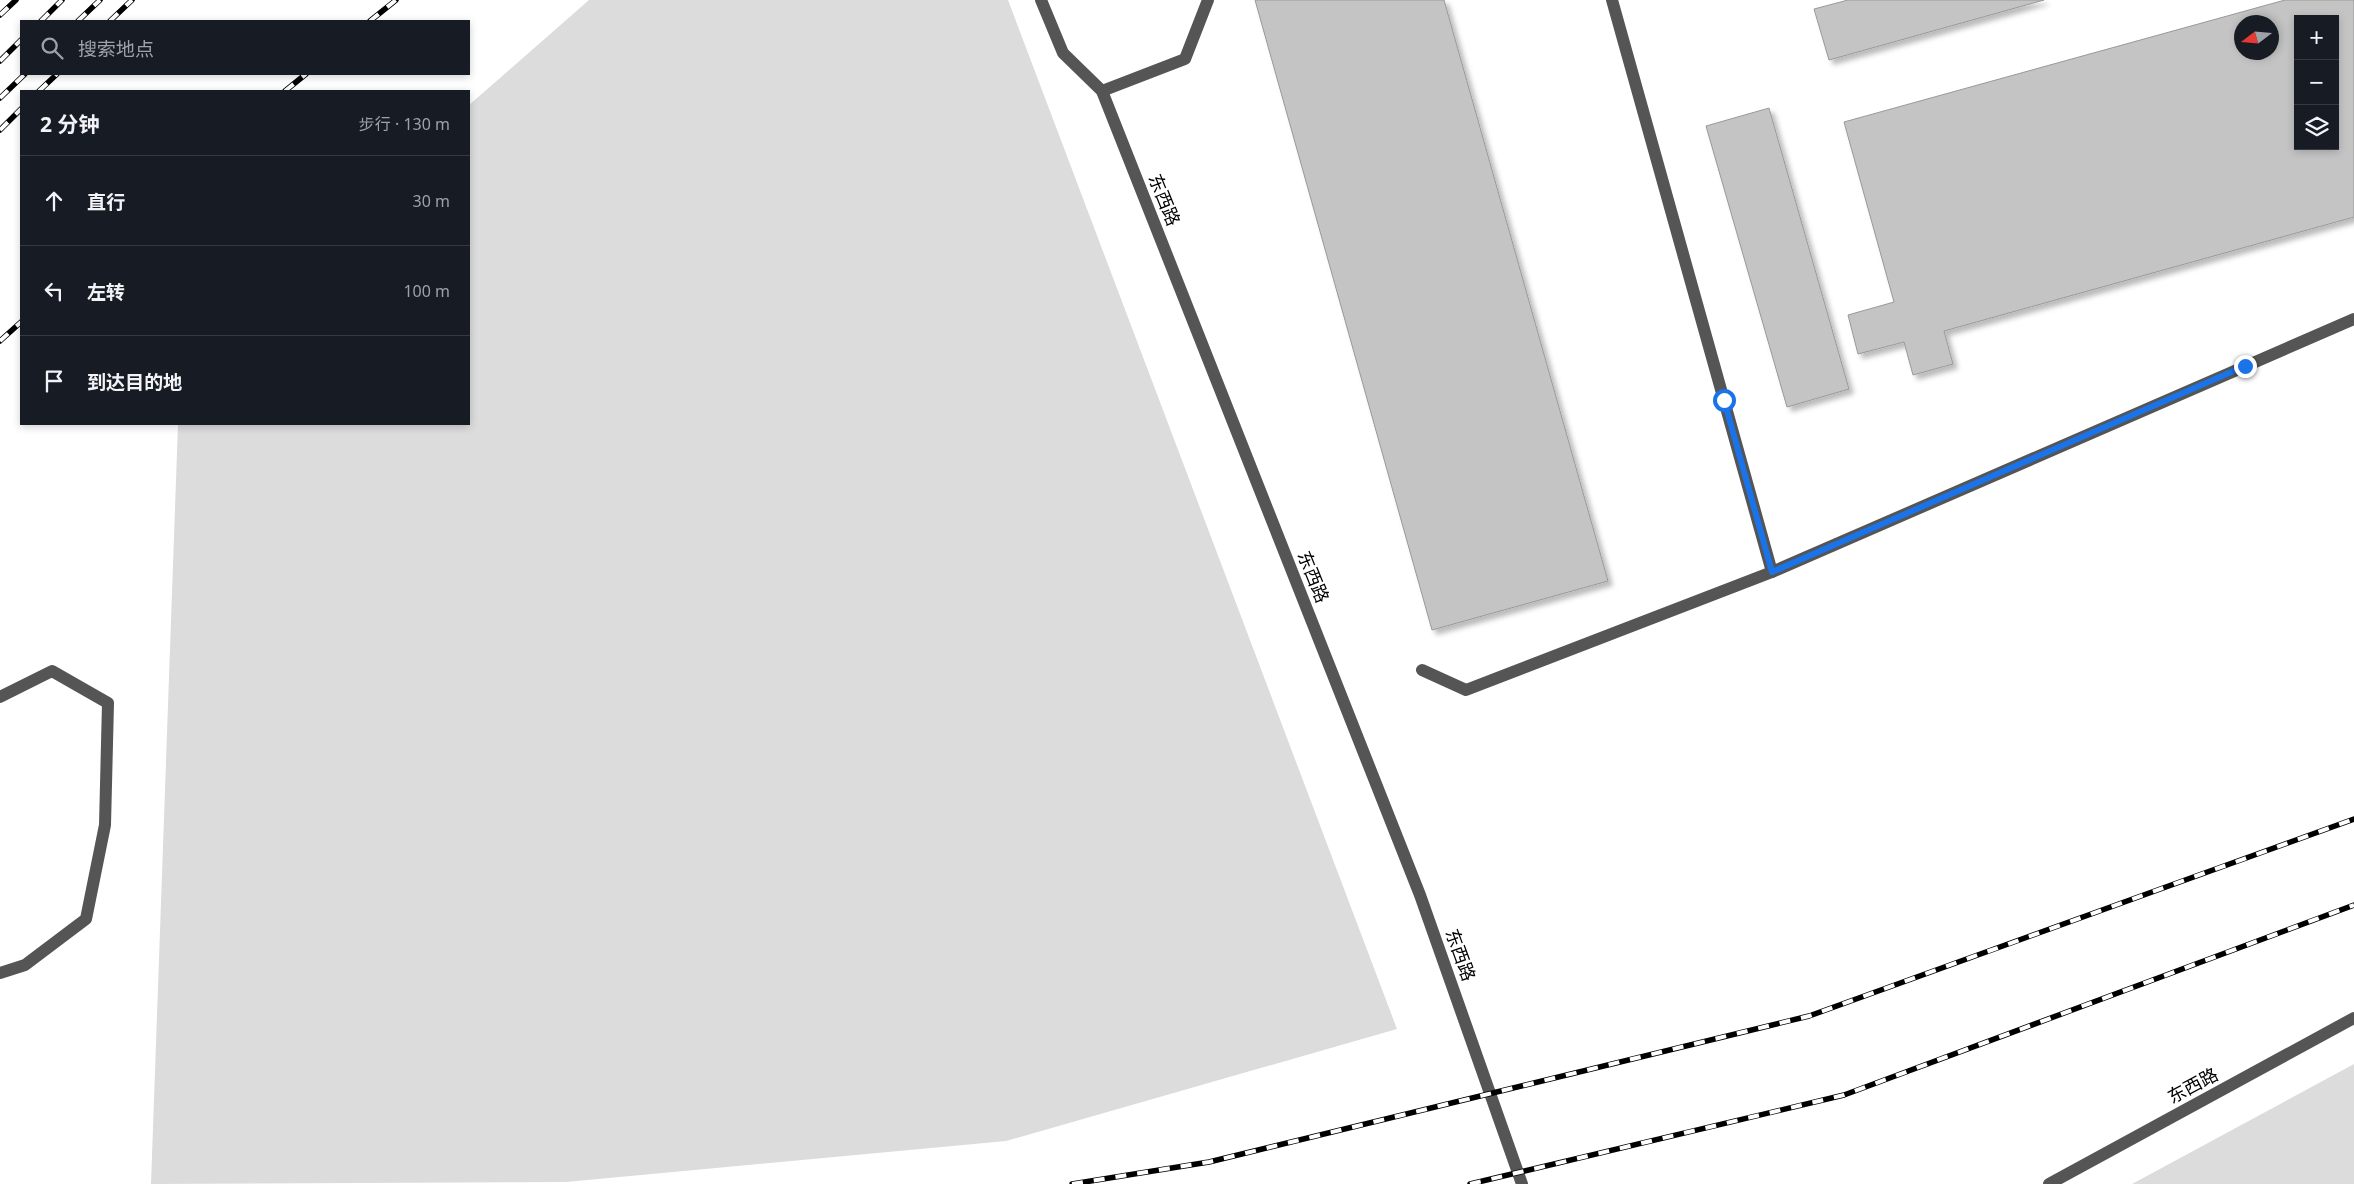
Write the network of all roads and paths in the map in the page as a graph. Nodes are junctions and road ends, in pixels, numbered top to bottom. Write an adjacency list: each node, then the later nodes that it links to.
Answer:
1 (1041, 0): 4 (street, 东西路)
2 (1208, 0): 4 (street)
3 (1612, 0): 6 (street)
4 (1102, 91): 11 (street, 东西路)
5 (2354, 319): 6 (street)
6 (1772, 572): 7 (street)
7 (1422, 670)
8 (0, 697): 9 (street)
9 (0, 973)
10 (2354, 1018): 12 (street, 东西路)
11 (1522, 1184)
12 (2049, 1184)

